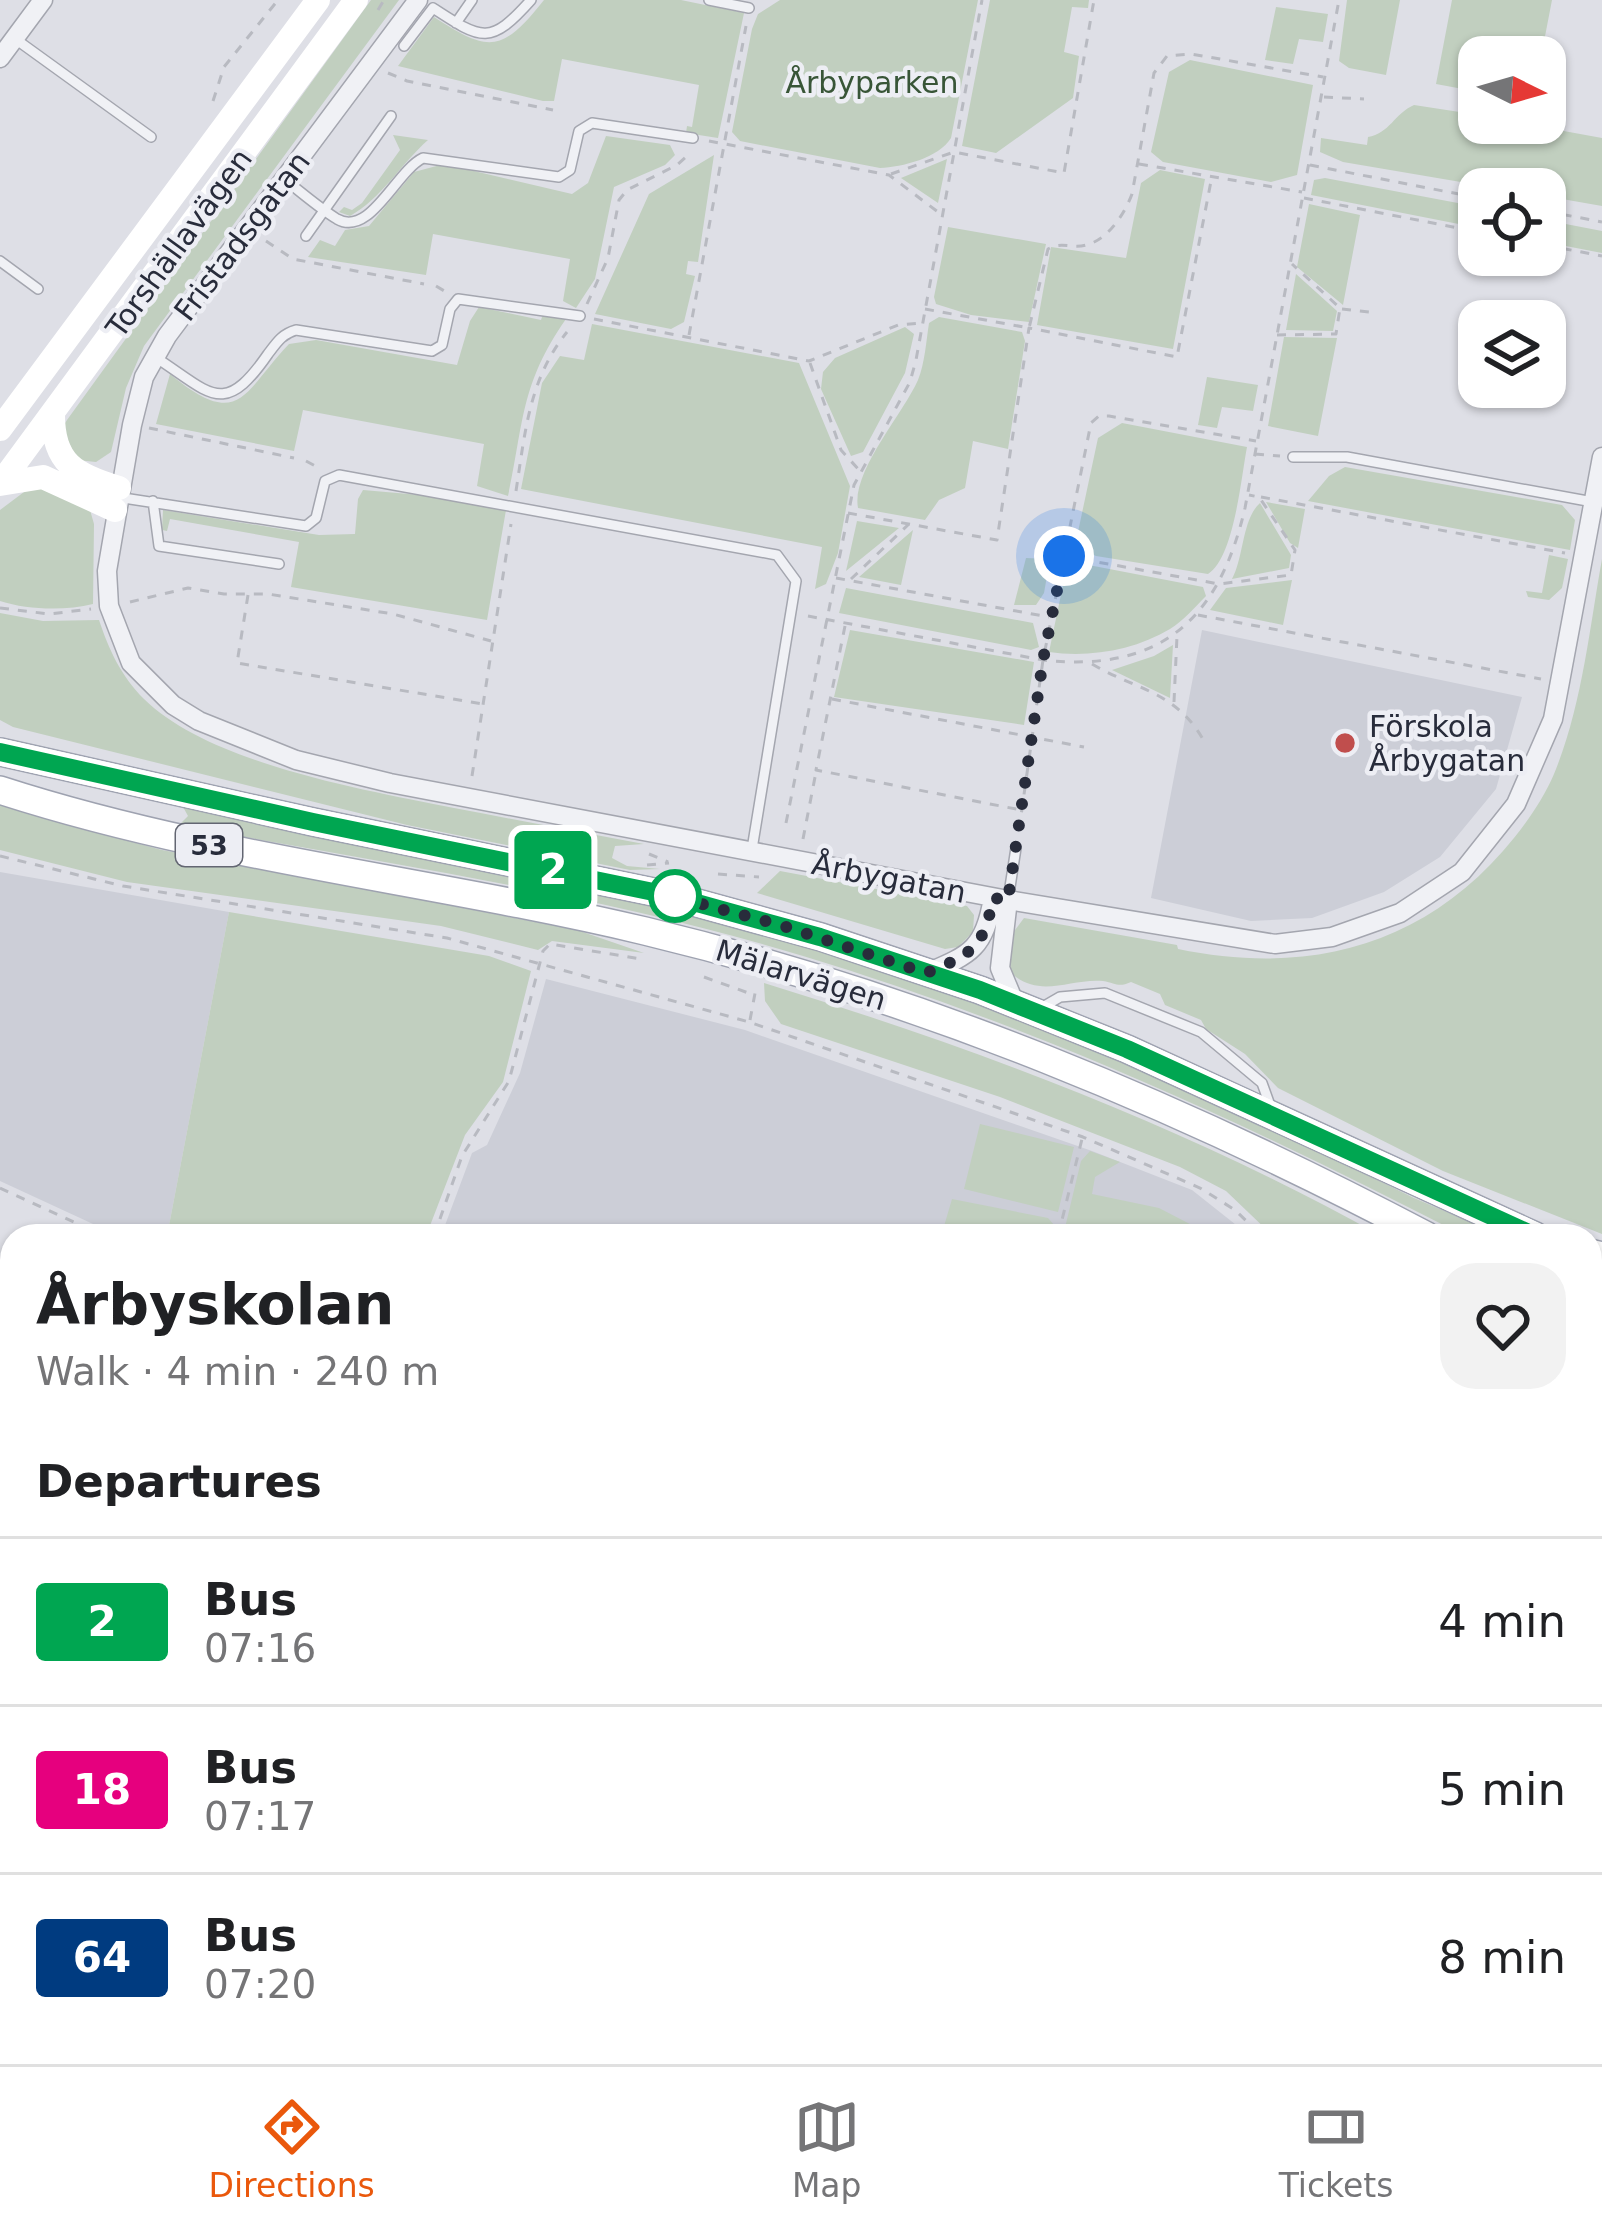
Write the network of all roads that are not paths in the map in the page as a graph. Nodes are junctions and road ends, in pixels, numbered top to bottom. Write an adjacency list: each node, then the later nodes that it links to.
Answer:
1 (43, 0): 10 (street)
2 (318, 0): 24 (main road, Torshällavägen)
3 (356, 0): 23 (main road, Torshällavägen)
4 (418, 0): 16 (street, Fristadsgatan)
5 (472, 0): 9 (lane)
6 (531, 0): 9 (lane)
7 (710, 0): 8 (lane)
8 (749, 8)
9 (456, 23): 11 (lane)
10 (14, 38): 12 (street); 14 (lane)
11 (404, 46)
12 (0, 58)
13 (391, 116): 17 (lane)
14 (151, 137)
15 (693, 138): 17 (lane)
16 (284, 179): 17 (lane); 22 (street, Fristadsgatan)
17 (323, 208): 18 (lane)
18 (306, 236)
19 (0, 261): 20 (lane)
20 (38, 289)
21 (580, 316): 22 (lane)
22 (155, 357): 28 (street, Fristadsgatan)
23 (53, 415): 27 (main road, Torshällavägen); 28 (main road)
24 (0, 429)
25 (1294, 457): 30 (lane)
26 (1602, 457): 30 (street, Årbygatan)
27 (0, 484): 28 (main road)
28 (117, 498): 29 (lane); 37 (street, Årbygatan)
29 (153, 502): 31 (lane); 37 (lane)
30 (1593, 502): 38 (street, Årbygatan)
31 (279, 565)
32 (0, 734): 34 (main road, 53)
33 (0, 752): 34 (main road, Mälarvägen / 53)
34 (42, 760): 39 (main road, Mälarvägen / 53)
35 (0, 790): 42 (main road, Mälarvägen / 53)
36 (1016, 848): 38 (lane)
37 (752, 852): 38 (street, Årbygatan)
38 (1000, 899): 39 (street); 40 (street)
39 (926, 973): 40 (main road, Mälarvägen / 53)
40 (1024, 1008): 41 (main road, Mälarvägen / 53); 41 (lane)
41 (1273, 1113): 43 (main road, Mälarvägen / 53)
42 (1404, 1224)
43 (1509, 1224)

